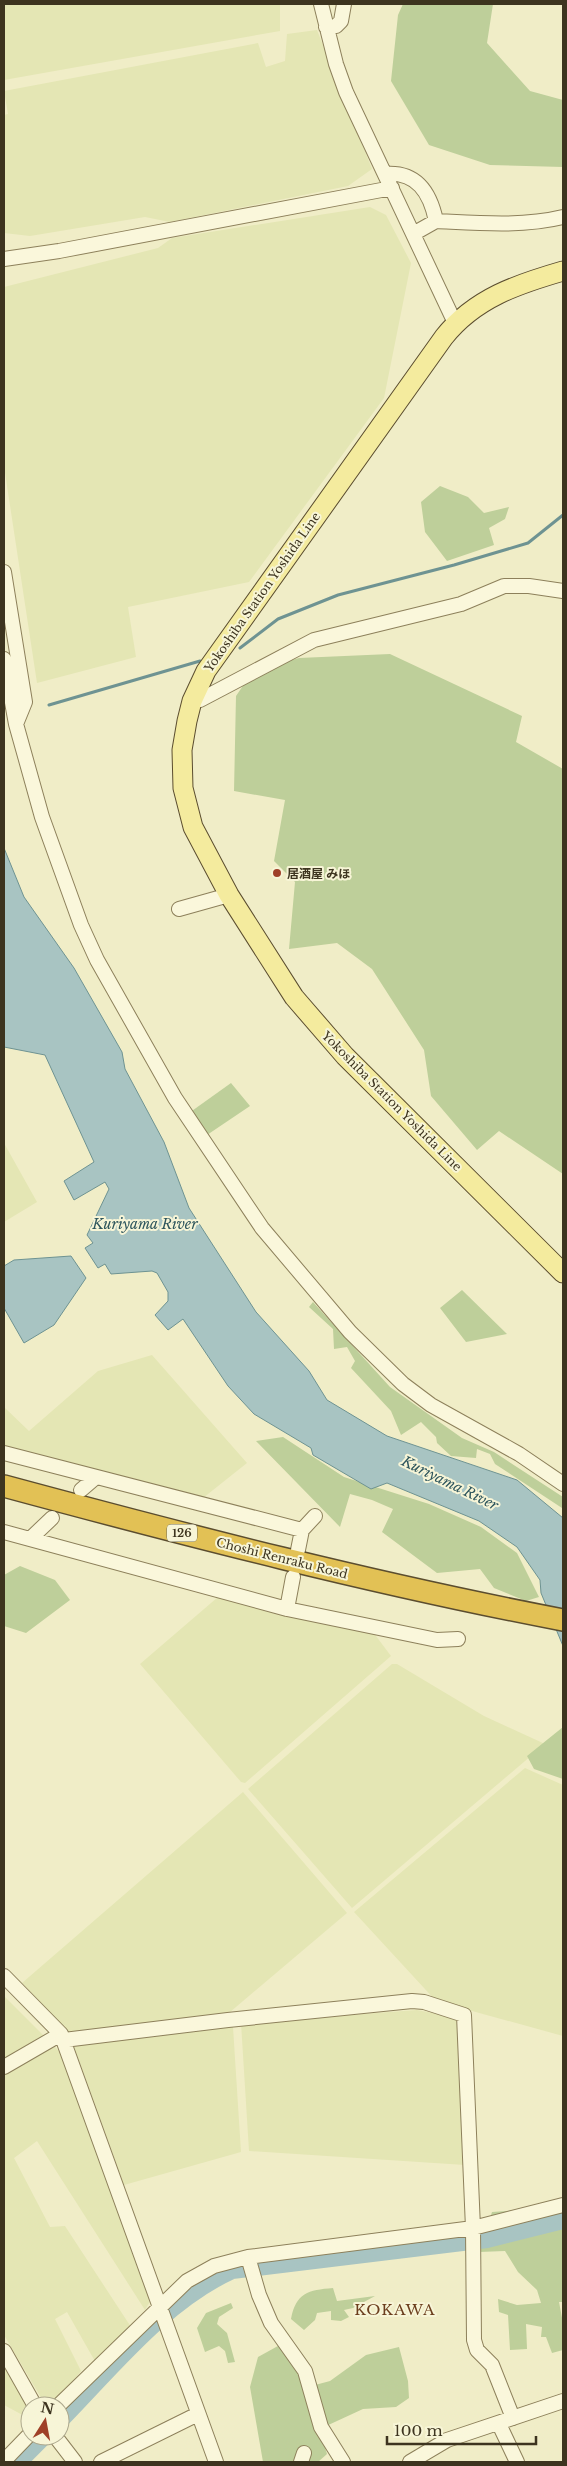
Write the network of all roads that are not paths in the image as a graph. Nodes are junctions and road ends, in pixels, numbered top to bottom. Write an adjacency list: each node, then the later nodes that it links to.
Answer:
1 (321, 4): 3 (street)
2 (344, 4): 3 (street)
3 (326, 27): 4 (street)
4 (386, 174): 5 (street); 7 (street)
5 (392, 188): 8 (street); 9 (street)
6 (563, 216): 7 (street)
7 (436, 221): 8 (street)
8 (413, 234): 11 (street)
9 (4, 258)
10 (563, 270): 11 (main road, Yokoshiba Station Yoshida Line)
11 (455, 323): 15 (main road, Yokoshiba Station Yoshida Line)
12 (4, 572): 16 (street)
13 (563, 591): 15 (street)
14 (4, 659): 16 (street)
15 (192, 701): 17 (main road, Yokoshiba Station Yoshida Line)
16 (16, 724): 22 (street)
17 (229, 895): 18 (street); 19 (main road, Yokoshiba Station Yoshida Line)
18 (178, 909)
19 (563, 1273)
20 (4, 1453): 21 (street)
21 (95, 1478): 24 (street); 27 (street)
22 (563, 1484)
23 (4, 1486): 33 (highway, Choshi Renraku Road / 126)
24 (81, 1490)
25 (315, 1516): 27 (street)
26 (52, 1518): 29 (street)
27 (302, 1530): 30 (street)
28 (4, 1532): 29 (street)
29 (30, 1539): 32 (street)
30 (298, 1550)
31 (293, 1577): 32 (street)
32 (287, 1608): 34 (street)
33 (563, 1620)
34 (458, 1639)
35 (4, 1976): 36 (street)
36 (62, 2037): 37 (street); 39 (street); 41 (street)
37 (4, 2067)
38 (563, 2205): 39 (street)
39 (473, 2228): 40 (street); 47 (street)
40 (248, 2256): 41 (street); 55 (street)
41 (161, 2314): 44 (street); 46 (street)
42 (4, 2351): 43 (street)
43 (29, 2396)
44 (69, 2396)
45 (563, 2401): 47 (street)
46 (198, 2414): 53 (street); 54 (street)
47 (513, 2418): 48 (street)
48 (499, 2424): 56 (street); 57 (street)
49 (20, 2444): 51 (street)
50 (63, 2446): 52 (street)
51 (4, 2461)
52 (75, 2462)
53 (101, 2462)
54 (216, 2462)
55 (343, 2462)
56 (410, 2462)
57 (517, 2462)

